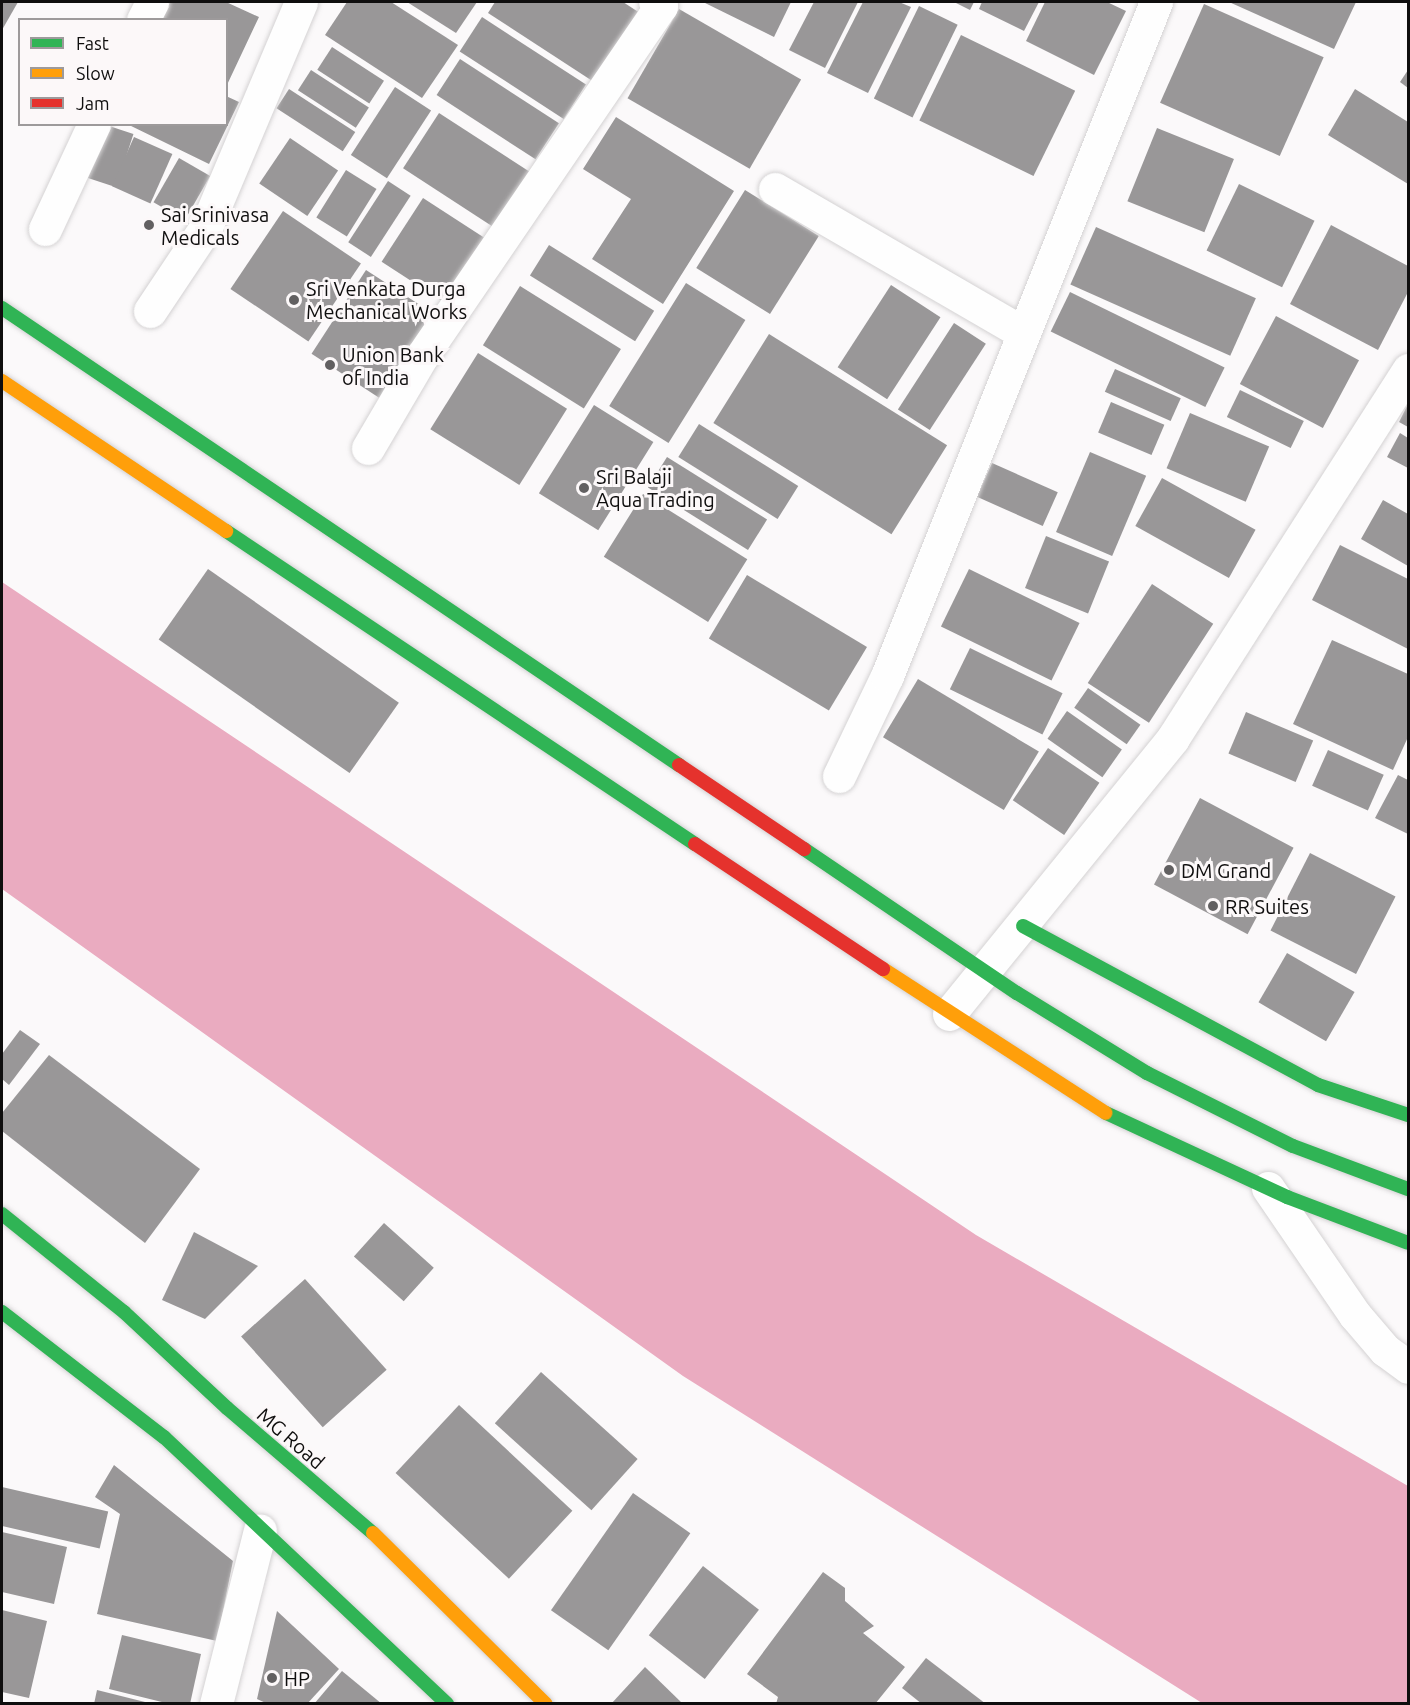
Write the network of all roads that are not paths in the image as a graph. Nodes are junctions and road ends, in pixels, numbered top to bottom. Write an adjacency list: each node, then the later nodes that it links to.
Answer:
1 (152, 2): 5 (street)
2 (301, 2): 10 (street)
3 (1156, 2): 11 (street)
4 (660, 3): 14 (street)
5 (144, 18)
6 (93, 126): 8 (street)
7 (775, 189): 11 (street)
8 (45, 229)
9 (2, 308): 17 (main road)
10 (150, 311)
11 (1023, 333): 15 (street)
12 (1408, 370): 16 (street)
13 (2, 381): 18 (main road)
14 (368, 448)
15 (839, 776)
16 (1023, 926): 17 (street); 19 (main road)
17 (986, 972): 18 (street); 21 (main road)
18 (949, 1014): 20 (main road)
19 (1408, 1115)
20 (1268, 1188): 23 (main road); 25 (street)
21 (1408, 1189)
22 (2, 1214): 29 (main road, MG Road)
23 (1408, 1243)
24 (2, 1312): 26 (main road)
25 (1408, 1367)
26 (260, 1530): 27 (street); 28 (main road)
27 (216, 1704)
28 (447, 1704)
29 (546, 1704)

